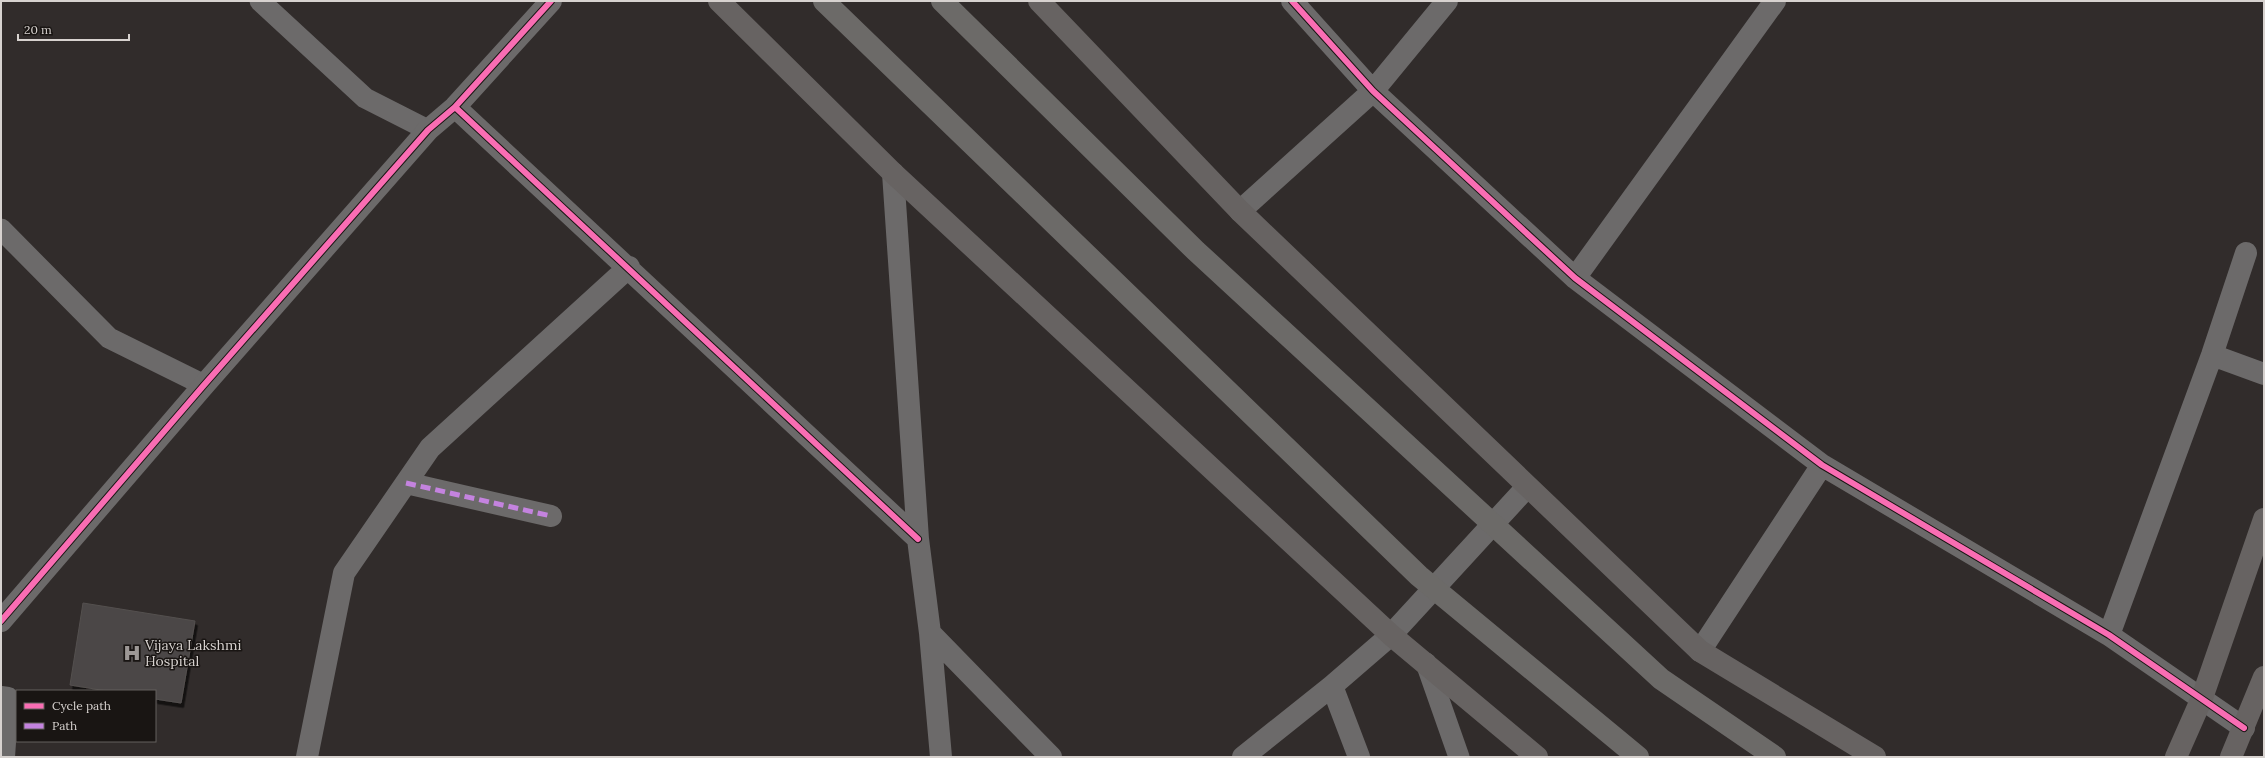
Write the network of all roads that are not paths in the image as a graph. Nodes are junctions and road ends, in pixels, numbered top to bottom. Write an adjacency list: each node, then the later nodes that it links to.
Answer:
1 (260, 1): 12 (lane)
2 (551, 1): 11 (street)
3 (719, 1): 13 (main road)
4 (824, 1): 47 (highway, bridge)
5 (942, 1): 48 (highway, bridge)
6 (1039, 1): 14 (main road)
7 (1292, 1): 10 (street)
8 (1447, 1): 10 (street)
9 (1775, 1): 18 (street)
10 (1373, 91): 14 (street); 18 (street)
11 (455, 107): 12 (street); 17 (street)
12 (428, 130): 21 (street)
13 (893, 173): 27 (street); 30 (main road)
14 (1240, 211): 24 (main road)
15 (1, 229): 21 (lane)
16 (2246, 253): 19 (street)
17 (629, 267): 23 (street); 27 (street)
18 (1575, 278): 22 (street)
19 (2212, 355): 20 (street); 31 (street)
20 (2264, 374)
21 (204, 385): 28 (street)
22 (1822, 465): 31 (street); 32 (street)
23 (406, 483): 25 (street); 40 (street)
24 (1527, 487): 30 (street); 32 (main road)
25 (551, 516)
26 (2264, 519): 37 (main road)
27 (918, 539): 29 (street)
28 (4, 613)
29 (930, 633): 41 (street); 42 (street)
30 (1391, 635): 33 (main road); 35 (street)
31 (2109, 635): 37 (street)
32 (1700, 651): 49 (main road)
33 (1426, 663): 45 (lane); 46 (main road)
34 (2264, 677): 38 (main road)
35 (1332, 686): 43 (street); 44 (street)
36 (1, 697): 39 (street)
37 (2202, 698): 38 (street); 50 (main road)
38 (2244, 728): 51 (main road)
39 (4, 757)
40 (308, 757)
41 (941, 757)
42 (1051, 757)
43 (1243, 757)
44 (1360, 757)
45 (1459, 757)
46 (1537, 757)
47 (1638, 757)
48 (1775, 757)
49 (1875, 757)
50 (2176, 757)
51 (2231, 757)

